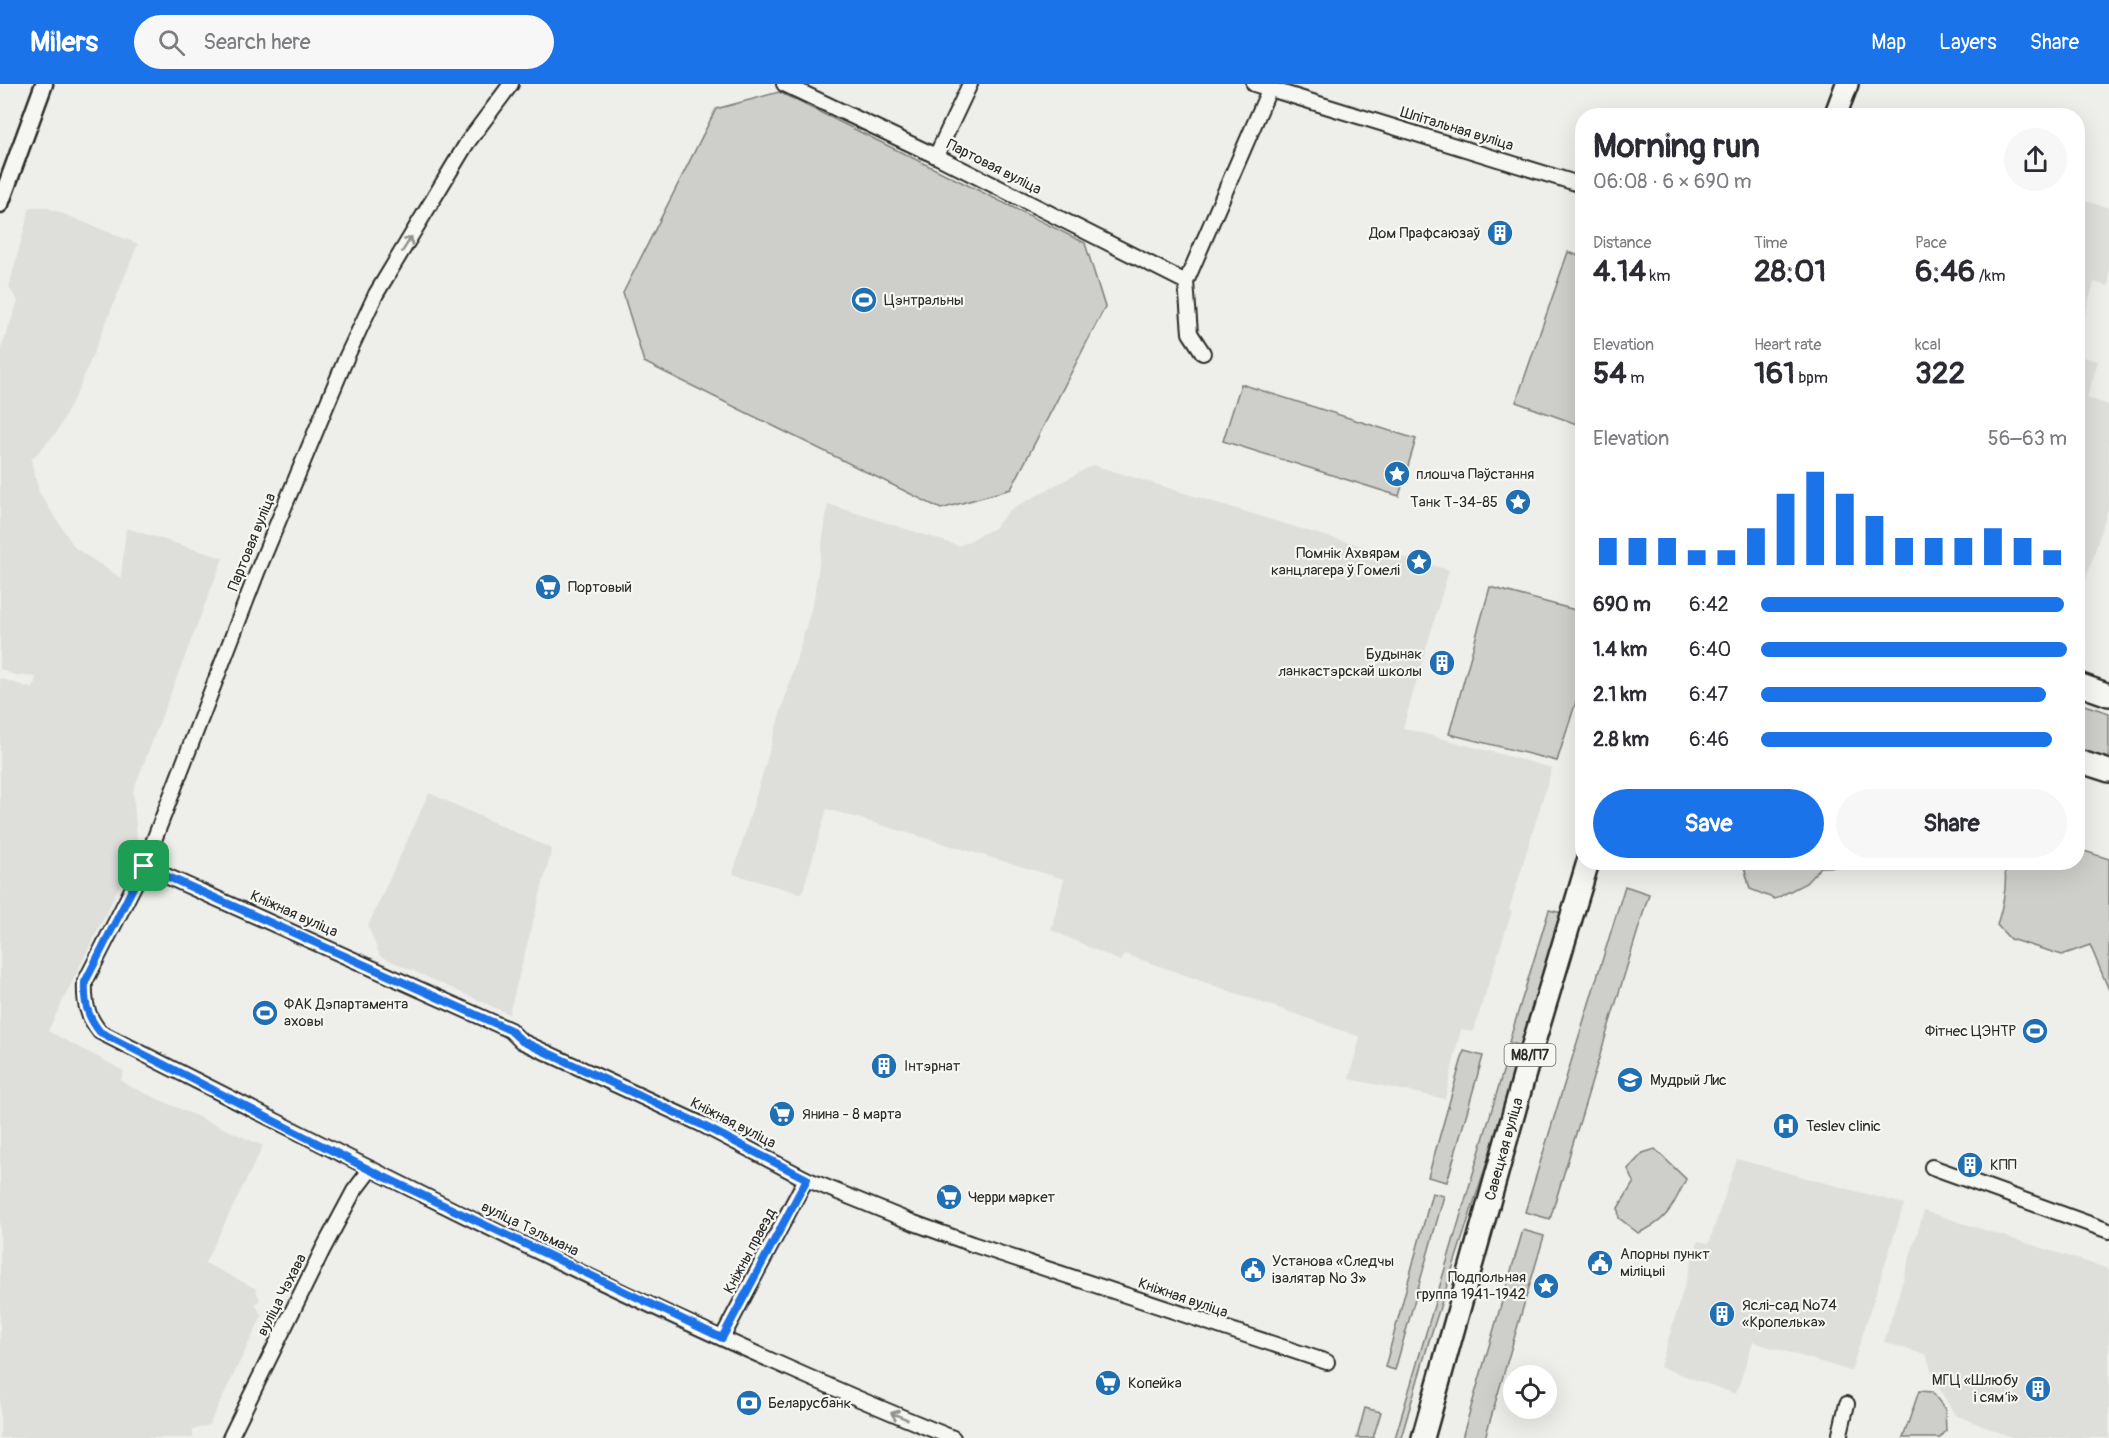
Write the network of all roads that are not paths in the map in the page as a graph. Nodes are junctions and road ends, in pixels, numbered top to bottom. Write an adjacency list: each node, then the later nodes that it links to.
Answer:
1 (44, 84): 11 (street)
2 (511, 84): 18 (street, Партовая вуліца, one-way to 2)
3 (784, 84): 9 (street, Партовая вуліца)
4 (970, 84): 9 (street)
5 (1254, 84): 7 (street, Шпітальная вуліца)
6 (1847, 84): 8 (main road)
7 (1269, 90): 10 (street, Шпітальная вуліца); 12 (street)
8 (1838, 108)
9 (936, 156): 12 (street, Партовая вуліца)
10 (1575, 183)
11 (0, 204)
12 (1186, 282): 13 (street)
13 (1203, 353)
14 (2085, 686): 15 (main road)
15 (2109, 695)
16 (2085, 763): 17 (main road)
17 (2109, 771)
18 (144, 866): 20 (street, Партовая вуліца); 23 (street, Кніжная вуліца)
19 (1586, 870): 30 (main road, Савецкая вуліца / М8/П7)
20 (100, 1032): 22 (street, вуліца Тэльмана)
21 (1932, 1167): 24 (street)
22 (370, 1170): 25 (street, вуліца Тэльмана); 28 (street, вуліца Чэхава)
23 (807, 1179): 25 (street, Кніжны праезд); 26 (street, Кніжная вуліца)
24 (2109, 1231)
25 (722, 1338): 29 (street, вуліца Тэльмана, one-way to 25)
26 (1327, 1362)
27 (1847, 1404): 31 (street)
28 (230, 1438)
29 (953, 1438)
30 (1423, 1438)
31 (1839, 1438)

